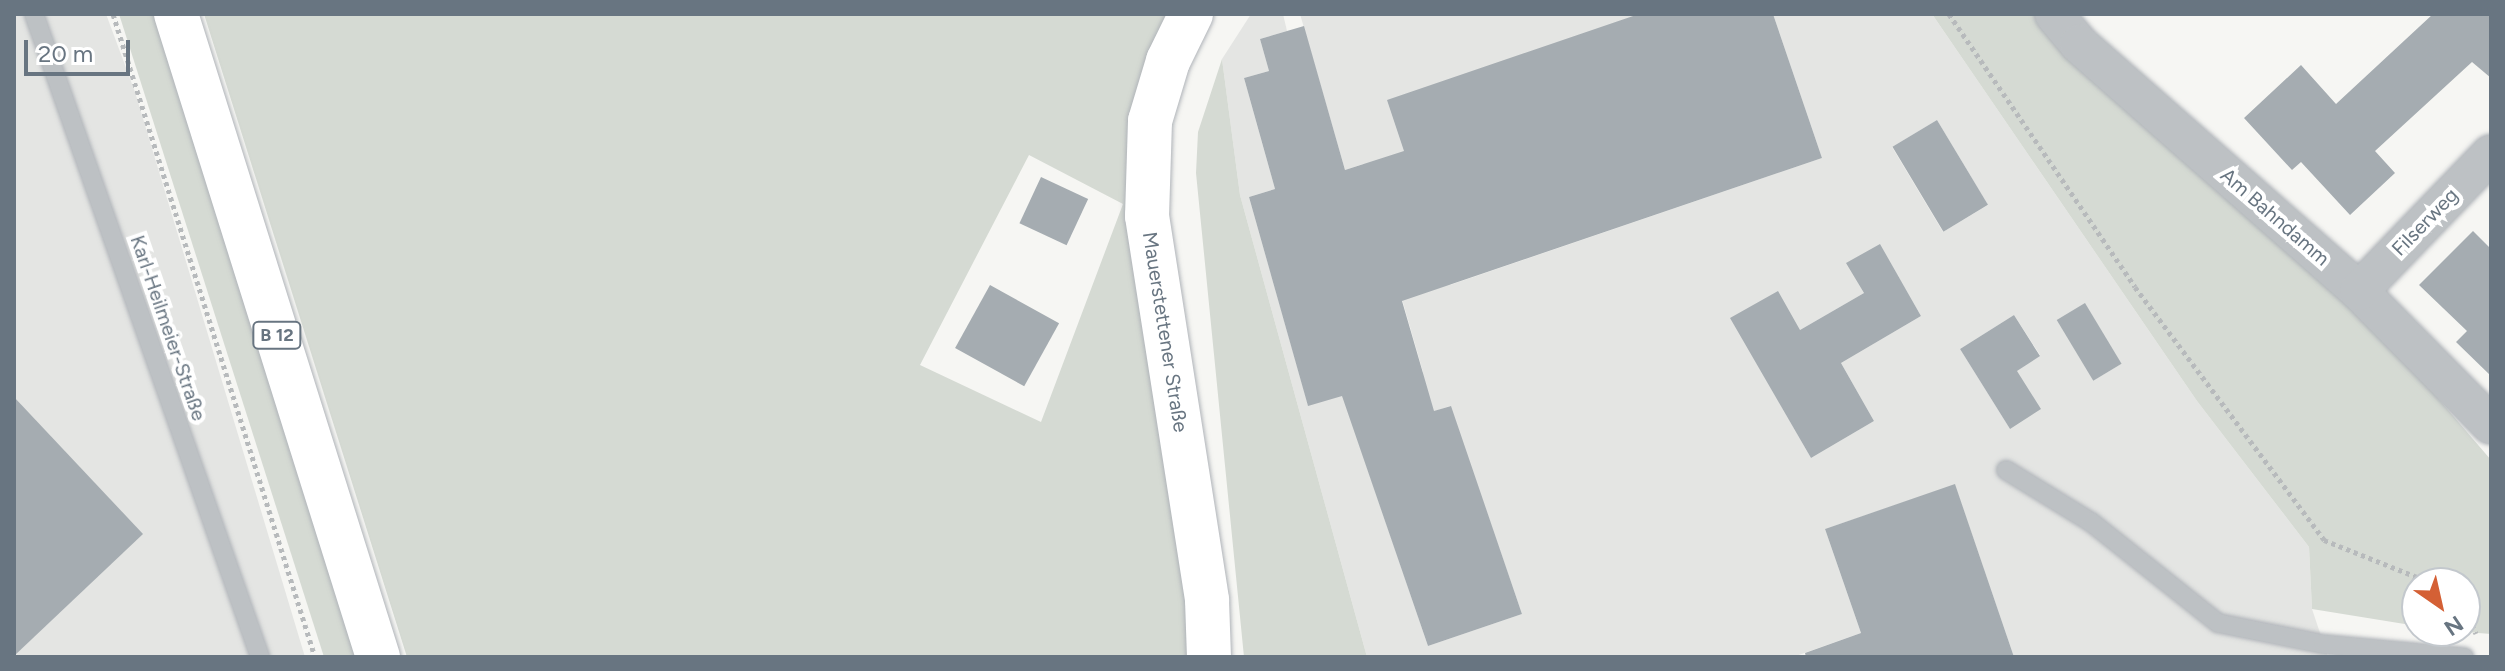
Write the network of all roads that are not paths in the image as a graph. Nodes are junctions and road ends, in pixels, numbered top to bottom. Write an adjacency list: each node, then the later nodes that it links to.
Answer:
1 (34, 14): 10 (lane, Karl-Heilmeier-Straße)
2 (176, 14): 11 (main road, B 12)
3 (1191, 14): 12 (main road, Mauerstettener Straße)
4 (2054, 14): 6 (street, Am Bahndamm)
5 (2491, 154): 6 (street, Filserweg)
6 (2359, 291): 7 (street, Am Bahndamm)
7 (2491, 425)
8 (2006, 470): 9 (lane)
9 (2290, 648): 13 (lane)
10 (260, 657)
11 (378, 657)
12 (1209, 657)
13 (2464, 657)

